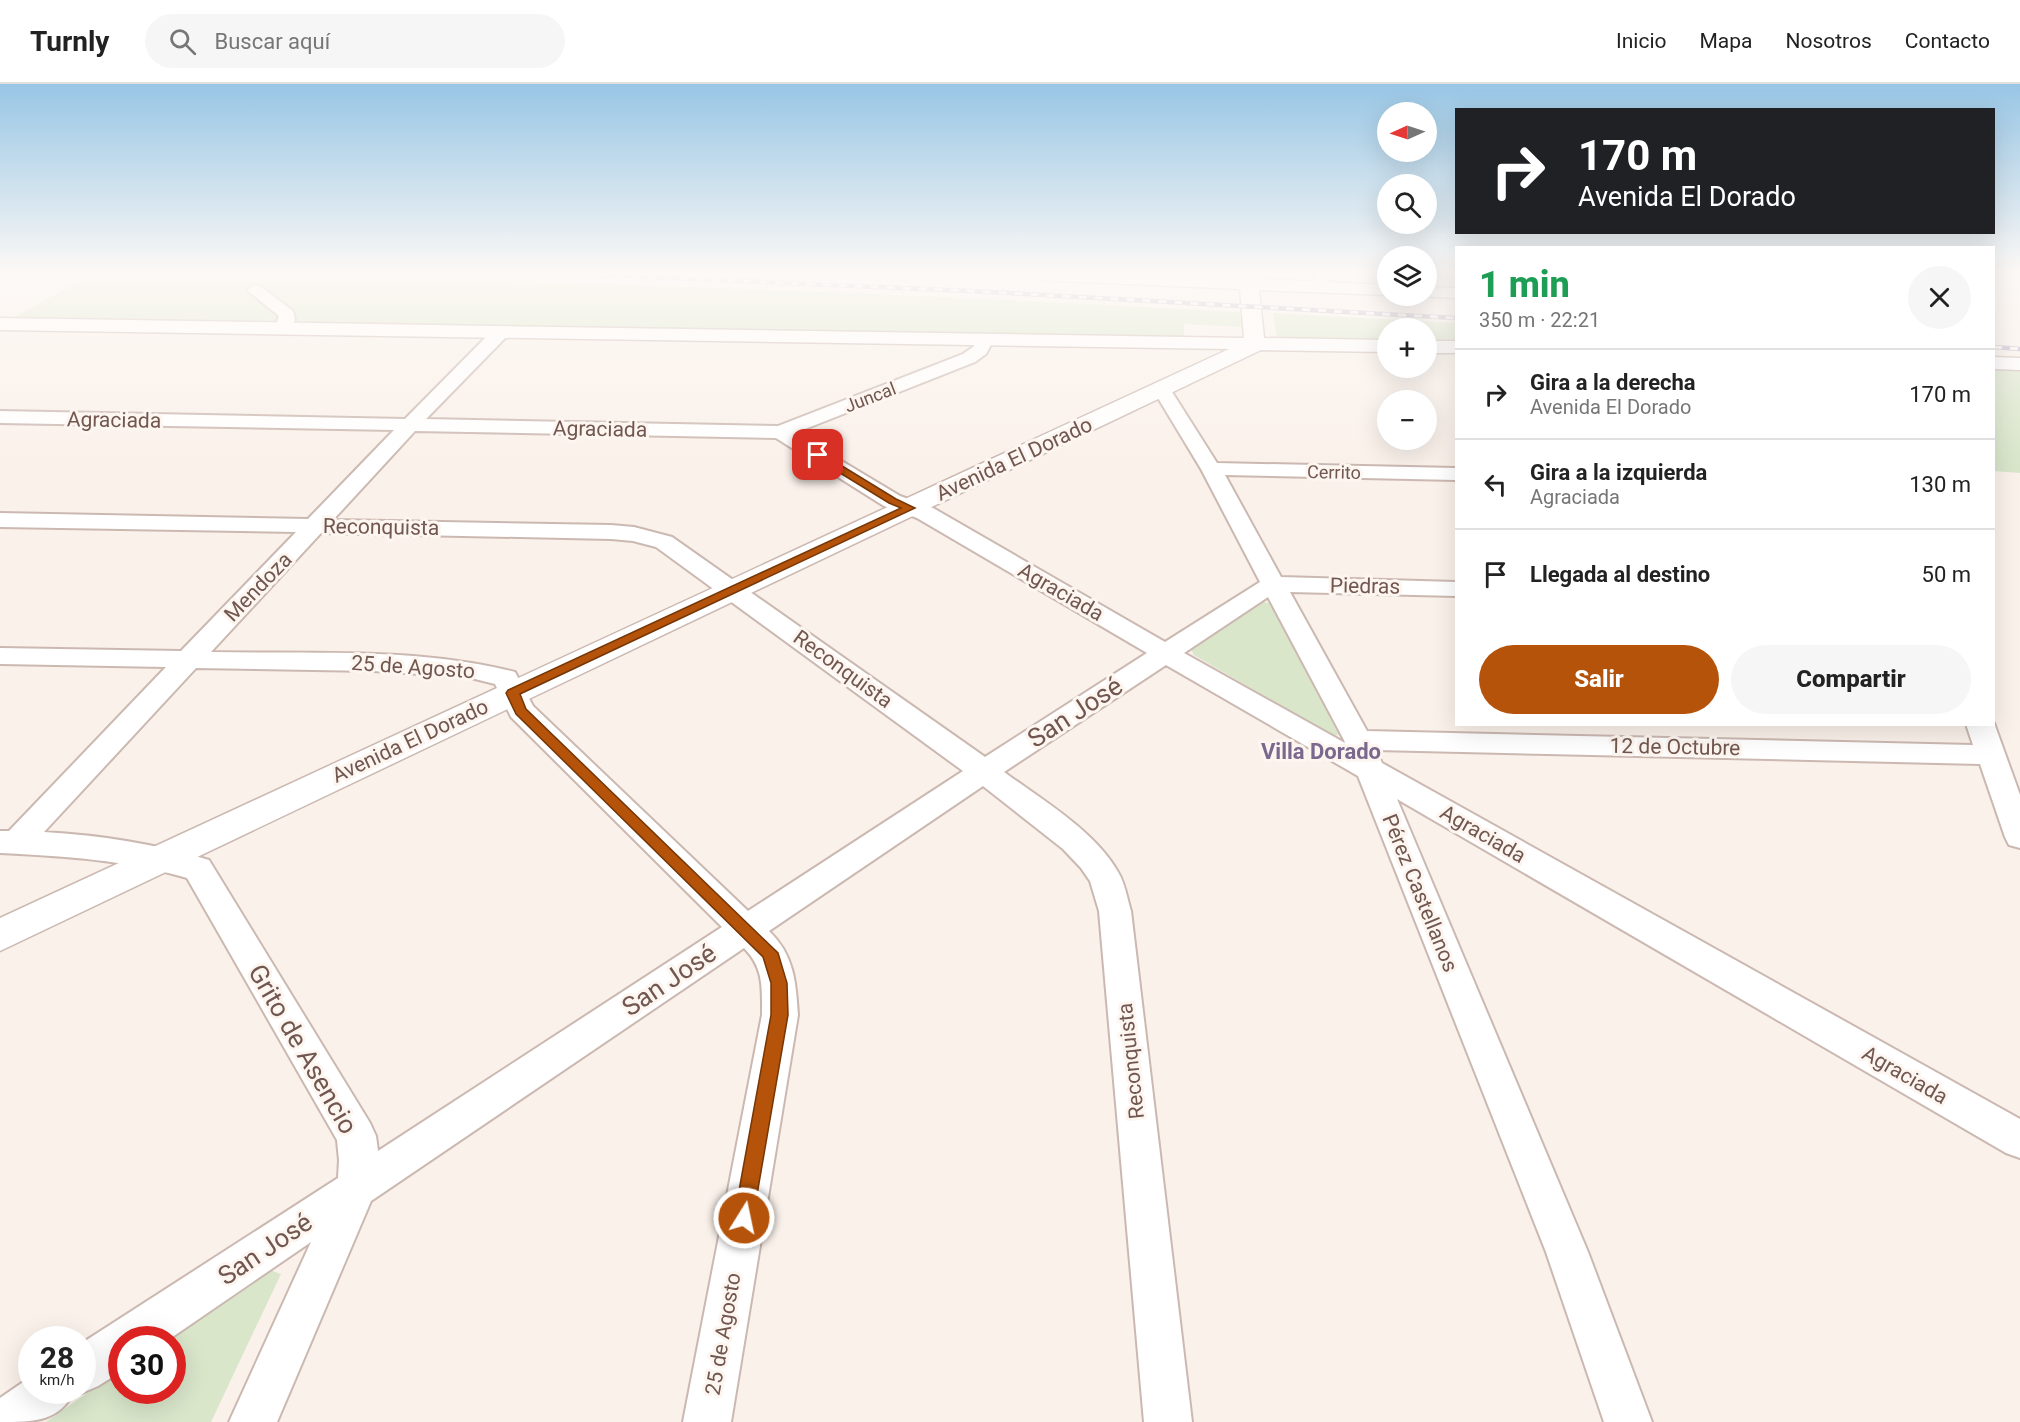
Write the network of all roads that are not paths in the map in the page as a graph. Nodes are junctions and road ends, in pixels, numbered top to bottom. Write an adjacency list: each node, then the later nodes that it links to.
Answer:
1 (496, 337): 13 (street, Mendoza)
2 (878, 337): 4 (street)
3 (1253, 337): 5 (street)
4 (986, 339): 5 (street); 14 (street, Juncal)
5 (1255, 345): 6 (street); 11 (street, Avenida El Dorado)
6 (1377, 346)
7 (1437, 347): 8 (street)
8 (1455, 347)
9 (1995, 363): 10 (street)
10 (2020, 364)
11 (1161, 388): 15 (street, Pérez Castellanos); 17 (street, Avenida El Dorado)
12 (0, 417): 13 (street, Agraciada)
13 (410, 426): 14 (street, Agraciada); 19 (street, Mendoza)
14 (780, 432): 17 (street, Agraciada)
15 (1211, 470): 16 (street, Cerrito); 20 (street, Pérez Castellanos)
16 (1455, 474)
17 (910, 508): 22 (street, Avenida El Dorado); 23 (street, Agraciada)
18 (0, 520): 19 (street, Reconquista)
19 (316, 526): 22 (street, Reconquista); 25 (street, Mendoza)
20 (1273, 584): 21 (street, Piedras); 23 (street, San José); 28 (street, Pérez Castellanos)
21 (1455, 589)
22 (734, 590): 26 (street, Avenida El Dorado); 31 (street, Reconquista)
23 (1165, 653): 30 (street, Agraciada); 31 (street, San José)
24 (0, 656): 25 (street, 25 de Agosto)
25 (188, 660): 26 (street, 25 de Agosto); 33 (street, Mendoza)
26 (512, 693): 34 (street, Avenida El Dorado); 35 (street, 25 de Agosto)
27 (1981, 726): 29 (street)
28 (1358, 740): 29 (street, 12 de Octubre); 30 (street, Pérez Castellanos)
29 (1992, 755): 32 (street)
30 (1370, 770): 37 (street, Agraciada); 45 (street, Pérez Castellanos)
31 (984, 771): 35 (street, San José); 44 (street, Reconquista)
32 (2020, 837)
33 (8, 842): 34 (street, Grito de Asencio)
34 (161, 858): 36 (street, Avenida El Dorado); 38 (street, Grito de Asencio)
35 (747, 928): 38 (street, San José); 43 (street, 25 de Agosto)
36 (0, 934)
37 (2020, 1140)
38 (357, 1187): 39 (street, San José); 42 (street, Grito de Asencio)
39 (149, 1326)
40 (31, 1404): 41 (street)
41 (4, 1422)
42 (253, 1422)
43 (707, 1422)
44 (1168, 1422)
45 (1628, 1422)

